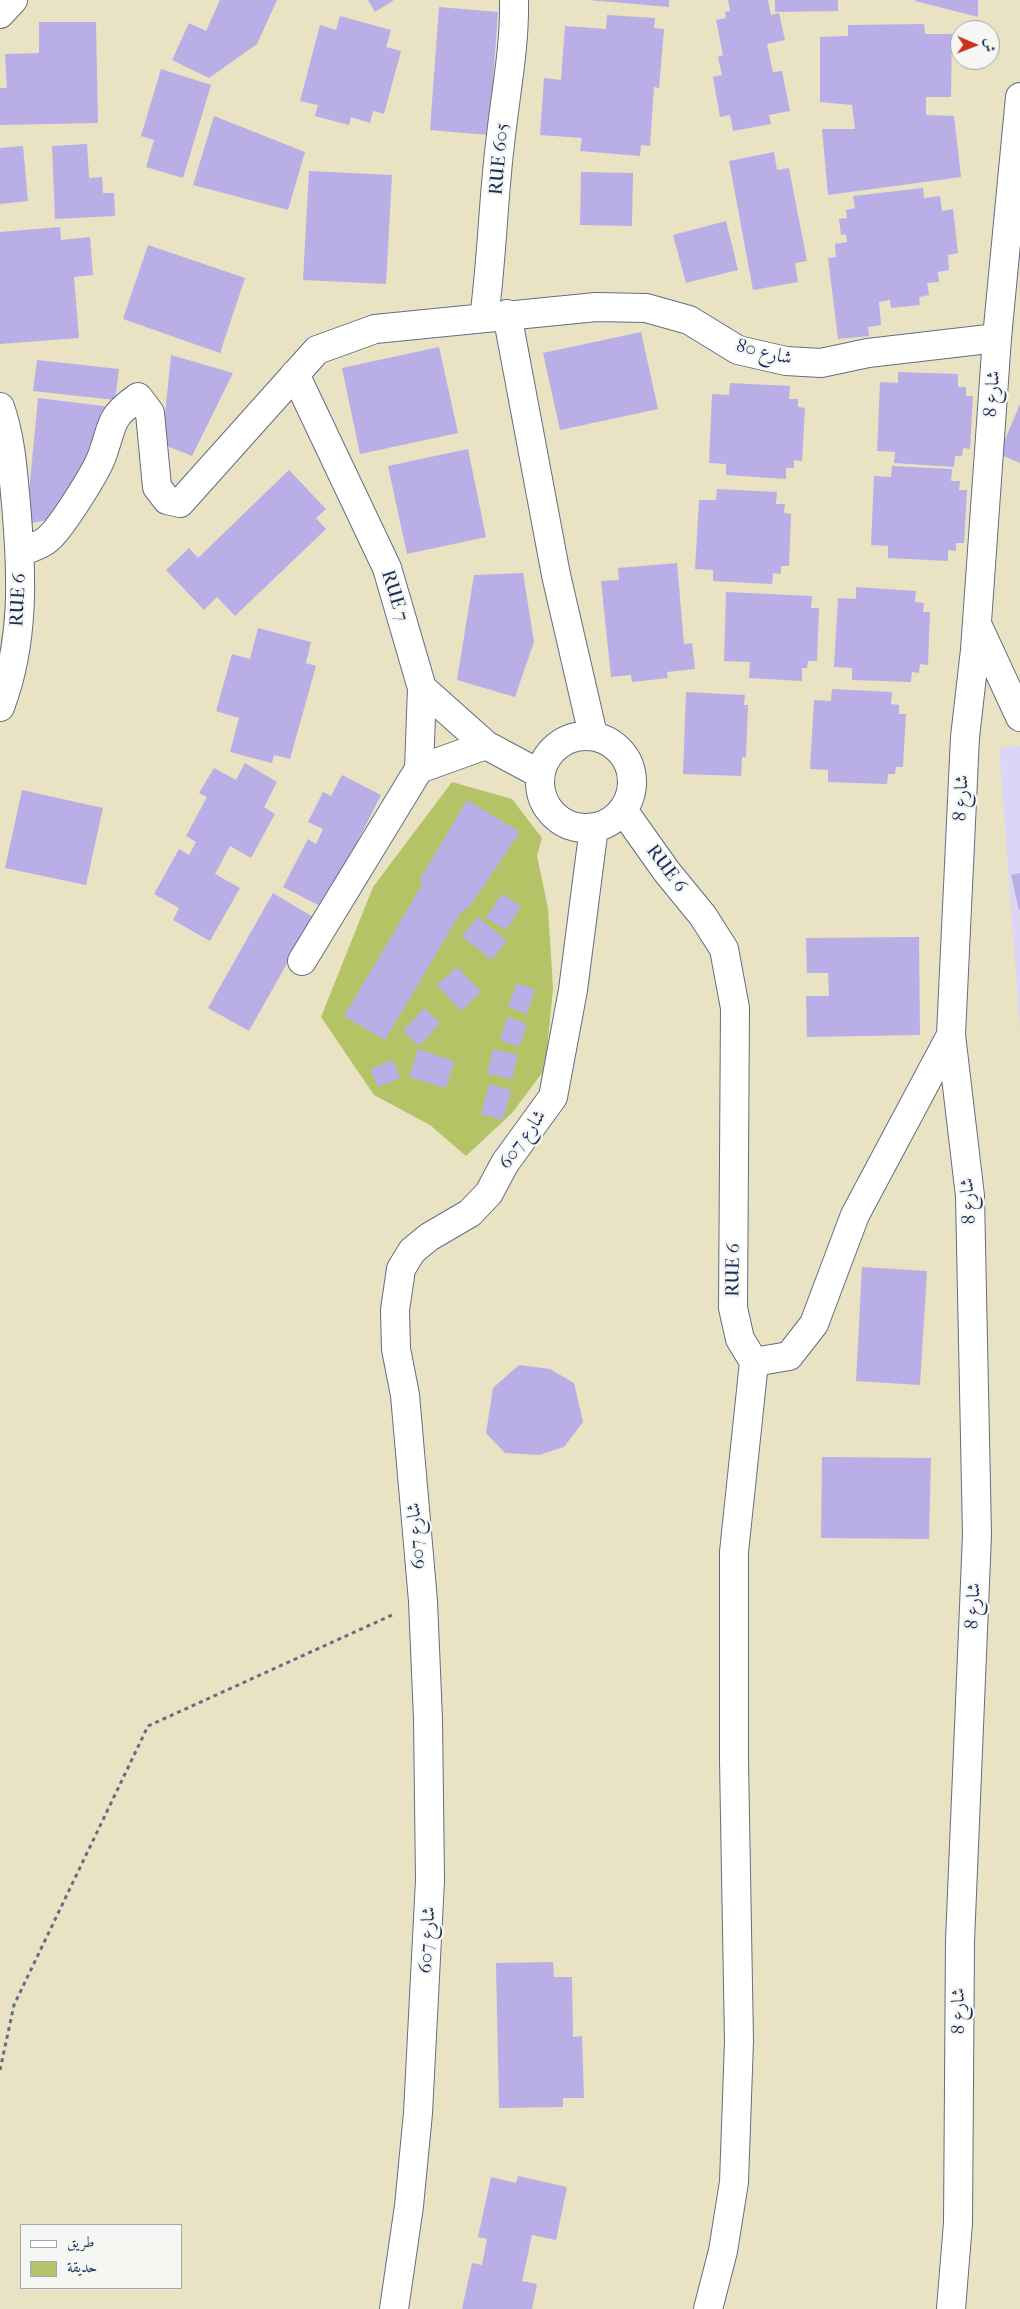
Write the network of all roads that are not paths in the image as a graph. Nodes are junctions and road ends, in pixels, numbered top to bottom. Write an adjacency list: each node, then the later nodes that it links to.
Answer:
1 (13, 0): 3 (street)
2 (514, 0): 5 (street, RUE 605)
3 (0, 14)
4 (1020, 97): 6 (street, شارع 8)
5 (496, 316): 6 (street, شارع 80); 7 (street, شارع 80); 14 (street, RUE 605)
6 (997, 338): 10 (street, شارع 8)
7 (295, 374): 9 (street, شارع 80); 11 (street, RUE 7)
8 (0, 407): 9 (street, RUE 6)
9 (20, 552): 12 (street, RUE 6)
10 (976, 620): 13 (street); 21 (street, شارع 8)
11 (422, 688): 15 (street); 16 (street)
12 (0, 707)
13 (1020, 718)
14 (593, 735): 17 (street); 18 (street)
15 (486, 745): 16 (street); 17 (street)
16 (419, 769): 20 (street)
17 (540, 774): 19 (street)
18 (623, 810): 19 (street); 22 (street, RUE 6)
19 (594, 827): 23 (street, شارع 607)
20 (302, 961)
21 (951, 1035): 22 (street); 25 (street, شارع 8)
22 (754, 1362): 24 (street)
23 (394, 2309)
24 (708, 2309)
25 (952, 2309)

